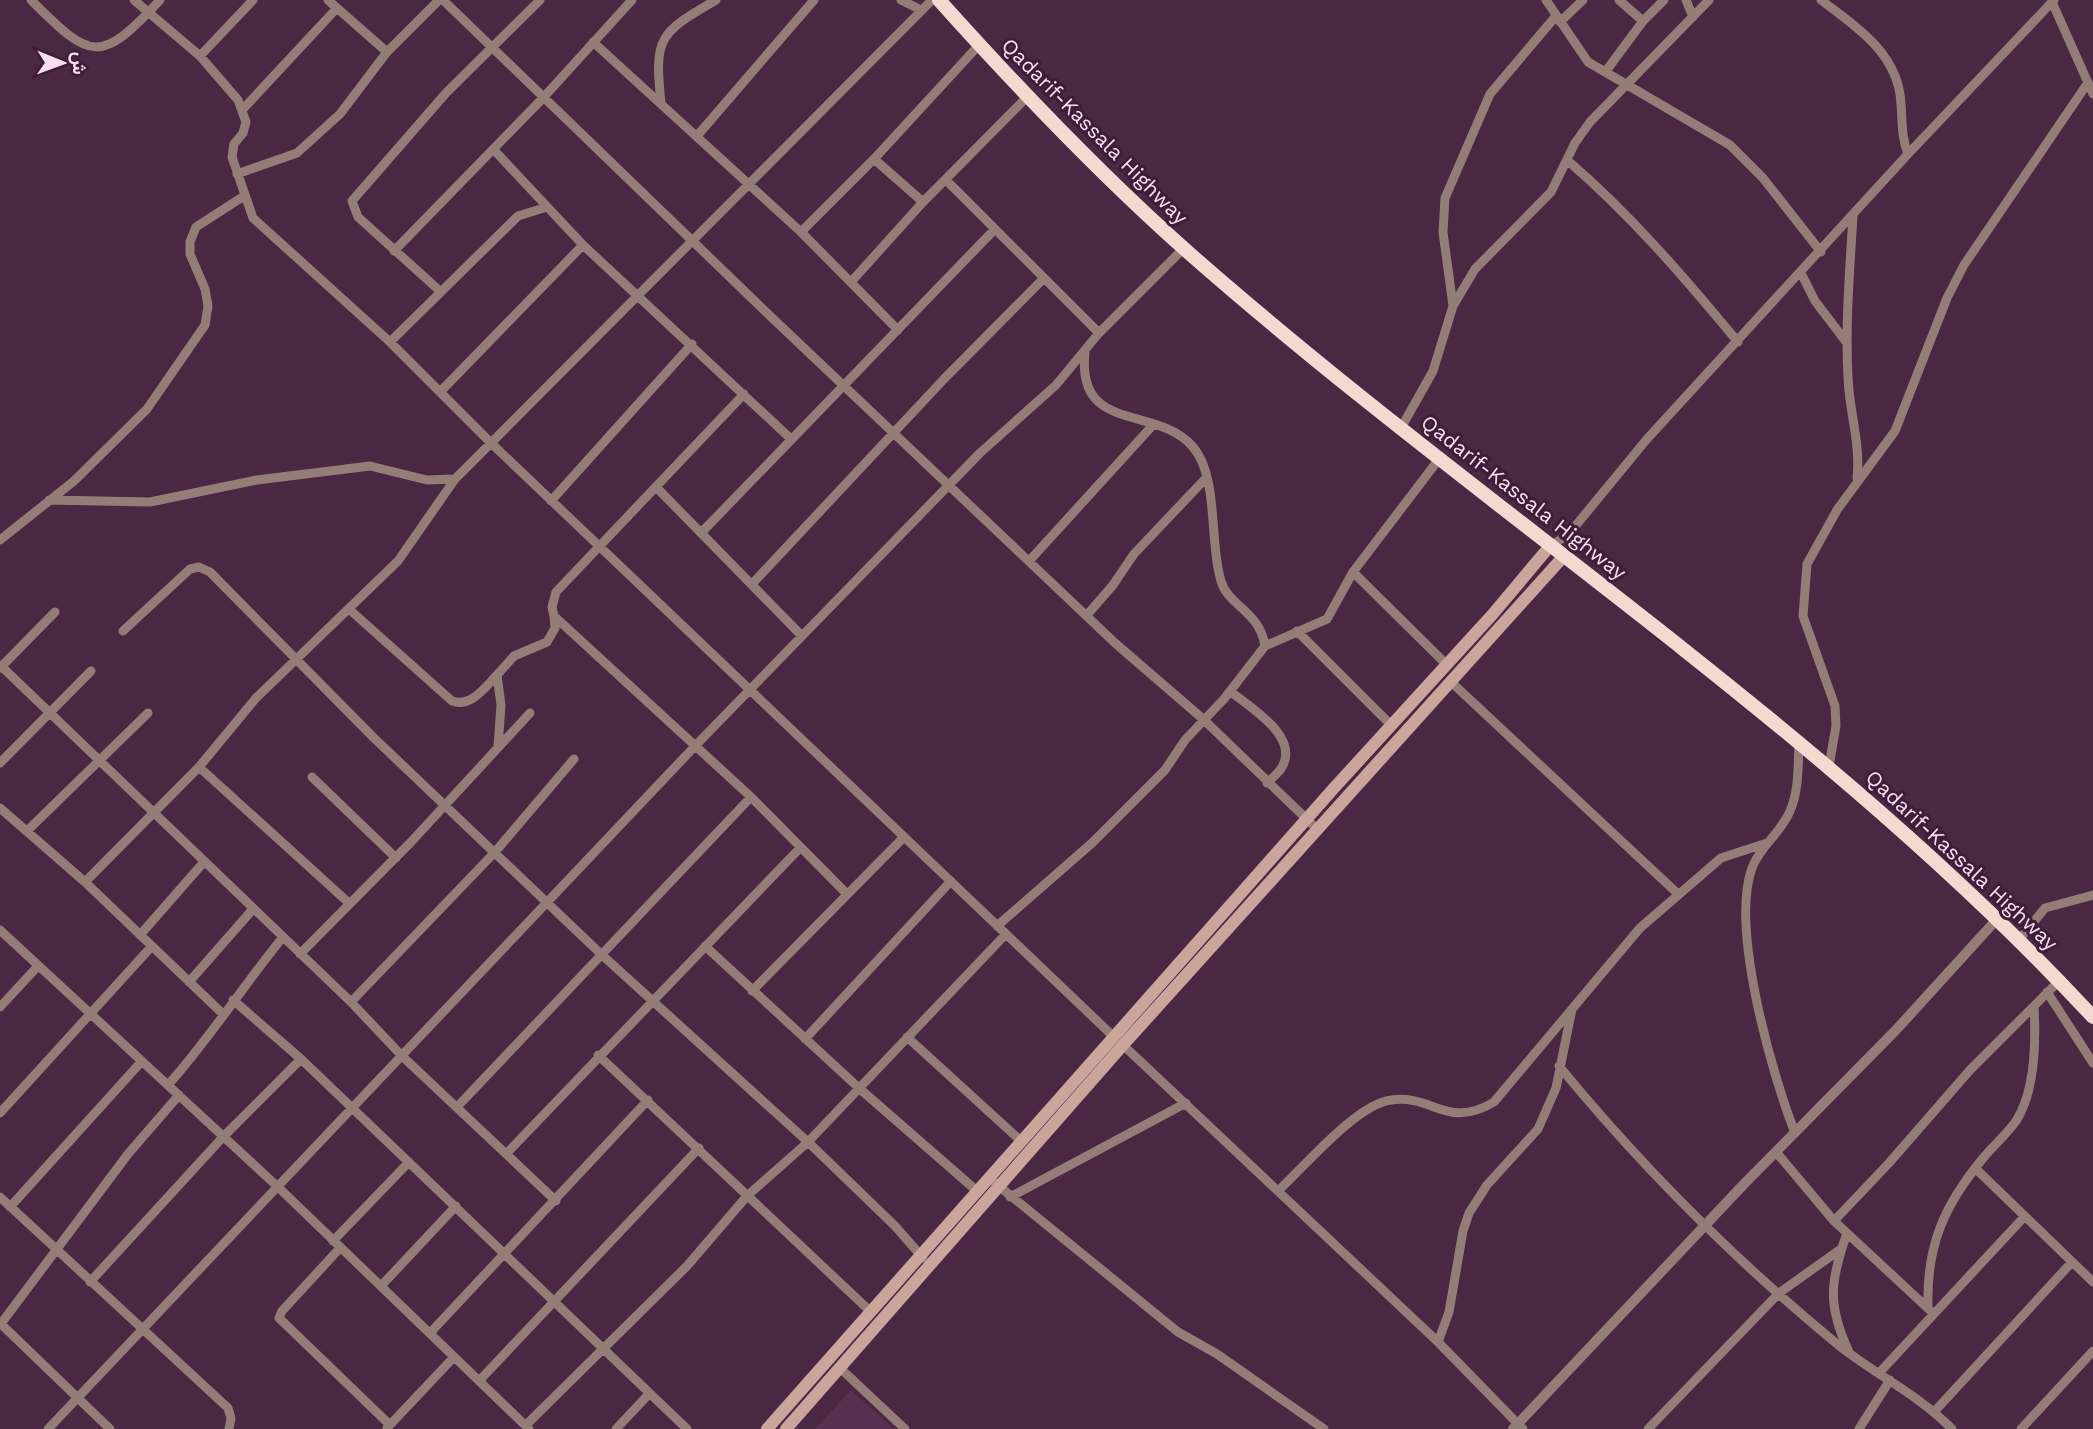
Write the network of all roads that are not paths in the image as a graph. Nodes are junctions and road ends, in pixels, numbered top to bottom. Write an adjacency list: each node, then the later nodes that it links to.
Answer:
1 (31, 0): 24 (street)
2 (134, 0): 24 (street)
3 (160, 0): 24 (street)
4 (253, 0): 32 (street)
5 (328, 0): 22 (street)
6 (441, 0): 30 (street); 31 (street)
7 (540, 0): 30 (street)
8 (632, 0): 28 (street)
9 (716, 0): 39 (street)
10 (901, 0): 23 (street)
11 (932, 0): 23 (street)
12 (939, 0): 29 (highway, Qadarif-Kassala Highway)
13 (1546, 0): 26 (street)
14 (1583, 0): 26 (street)
15 (1619, 0): 27 (street)
16 (1664, 0): 27 (street)
17 (1686, 0): 25 (street)
18 (1709, 0): 25 (street)
19 (1821, 0): 43 (street)
20 (812, 1): 41 (street)
21 (2053, 1): 34 (street); 43 (street)
22 (337, 8): 31 (street); 40 (street)
23 (921, 9): 48 (street)
24 (149, 12): 32 (street)
25 (1693, 17): 35 (street)
26 (1558, 19): 33 (street); 65 (street)
27 (1643, 21): 33 (street)
28 (593, 42): 38 (street); 39 (street)
29 (979, 45): 37 (highway, Qadarif-Kassala Highway); 44 (street)
30 (492, 50): 38 (street); 58 (street)
31 (387, 52): 46 (street)
32 (200, 56): 40 (street)
33 (1606, 71): 35 (street)
34 (2087, 84): 36 (street); 84 (street)
35 (1627, 85): 45 (street); 59 (street)
36 (2093, 94)
37 (1028, 96): 47 (street); 57 (highway, Qadarif-Kassala Highway)
38 (543, 98): 42 (street); 55 (street)
39 (662, 103): 41 (street)
40 (243, 109): 46 (street)
41 (697, 136): 48 (street)
42 (493, 149): 51 (street); 58 (street)
43 (1908, 154): 52 (street)
44 (874, 159): 50 (street); 54 (street)
45 (1567, 160): 65 (street); 69 (street)
46 (237, 174): 49 (street)
47 (946, 180): 50 (street); 53 (street)
48 (750, 185): 54 (street); 55 (street)
49 (244, 196): 68 (street); 87 (street)
50 (923, 202): 62 (street)
51 (547, 207): 56 (street); 63 (street)
52 (1853, 215): 59 (street); 70 (street)
53 (995, 229): 61 (street); 66 (street)
54 (801, 232): 62 (street)
55 (694, 242): 64 (street); 73 (street)
56 (583, 245): 64 (street); 74 (street)
57 (1184, 248): 67 (street); 77 (highway, Qadarif-Kassala Highway)
58 (394, 251): 63 (street)
59 (1821, 252): 60 (street)
60 (1801, 273): 69 (street); 70 (street)
61 (1044, 278): 67 (street); 78 (street)
62 (851, 282): 66 (street)
63 (441, 292): 68 (street)
64 (639, 295): 71 (street); 80 (street)
65 (1453, 306): 77 (street)
66 (898, 330): 73 (street)
67 (1099, 333): 72 (street)
68 (390, 342): 74 (street)
69 (1738, 342): 90 (street)
70 (1847, 343): 84 (street)
71 (692, 344): 75 (street); 88 (street)
72 (1085, 351): 76 (street); 85 (street)
73 (845, 385): 78 (street); 79 (street)
74 (441, 391): 80 (street)
75 (744, 394): 79 (street); 86 (street)
76 (1153, 425): 82 (street); 95 (street)
77 (1401, 428): 81 (highway, Qadarif-Kassala Highway)
78 (895, 432): 85 (street); 97 (street)
79 (791, 439): 89 (street)
80 (491, 443): 83 (street); 88 (street)
81 (1439, 459): 92 (highway, Qadarif-Kassala Highway); 96 (street)
82 (1206, 478): 100 (street); 105 (street)
83 (454, 479): 87 (street); 98 (street)
84 (1856, 481): 125 (street)
85 (949, 484): 95 (street); 104 (street)
86 (656, 487): 89 (street); 93 (street)
87 (49, 500): 91 (street)
88 (551, 501): 93 (street)
89 (701, 533): 97 (street)
90 (1568, 535): 92 (street); 94 (street)
91 (0, 540)
92 (1550, 545): 94 (highway, Qadarif-Kassala Highway); 107 (main road)
93 (597, 546): 101 (street); 112 (street)
94 (1564, 556): 111 (main road); 119 (highway, Qadarif-Kassala Highway)
95 (1030, 560): 100 (street)
96 (1353, 572): 103 (street); 107 (street)
97 (752, 584): 104 (street)
98 (350, 610): 106 (street); 110 (street)
99 (55, 612): 108 (street)
100 (1087, 615): 117 (street)
101 (554, 616): 110 (street); 120 (street)
102 (122, 631): 106 (street)
103 (1297, 631): 105 (street); 118 (street)
104 (802, 636): 112 (street)
105 (1265, 646): 113 (street)
106 (295, 659): 126 (street); 130 (street)
107 (1447, 665): 118 (main road)
108 (1, 667): 114 (street)
109 (91, 671): 114 (street)
110 (498, 675): 121 (street)
111 (1450, 681): 133 (main road); 144 (street)
112 (750, 691): 120 (street); 135 (street)
113 (1230, 691): 117 (street); 128 (street)
114 (49, 713): 123 (street); 124 (street)
115 (148, 713): 123 (street)
116 (530, 713): 121 (street)
117 (1203, 719): 128 (street); 150 (street)
118 (1391, 725): 133 (main road)
119 (1800, 741): 125 (highway, Qadarif-Kassala Highway); 136 (street)
120 (696, 745): 129 (street); 146 (street)
121 (498, 748): 130 (street)
122 (574, 759): 138 (street)
123 (99, 761): 132 (street); 134 (street)
124 (0, 763)
125 (1829, 766): 149 (highway, Qadarif-Kassala Highway)
126 (199, 767): 132 (street); 147 (street)
127 (312, 777): 139 (street)
128 (1267, 783): 133 (street)
129 (751, 797): 137 (street); 159 (street)
130 (446, 805): 138 (street); 139 (street)
131 (0, 808): 134 (street)
132 (152, 813): 140 (street); 142 (street)
133 (1311, 824): 176 (main road)
134 (27, 831): 142 (street)
135 (904, 837): 141 (street); 143 (street)
136 (1766, 843): 144 (street); 191 (street)
137 (800, 848): 143 (street); 157 (street)
138 (495, 852): 146 (street); 167 (street)
139 (396, 858): 147 (street)
140 (204, 863): 148 (street); 152 (street)
141 (951, 881): 150 (street); 175 (street)
142 (85, 882): 152 (street)
143 (846, 893): 163 (street)
144 (1677, 893): 170 (street)
145 (2093, 895): 155 (street)
146 (550, 903): 159 (street); 178 (street)
147 (350, 904): 158 (street)
148 (253, 909): 154 (street); 162 (street)
149 (1998, 919): 155 (highway, Qadarif-Kassala Highway); 191 (street)
150 (997, 926): 153 (street)
151 (0, 930): 160 (street)
152 (140, 934): 156 (street)
153 (1006, 934): 174 (street); 176 (street)
154 (283, 937): 158 (street); 165 (street)
155 (2019, 940): 161 (highway, Qadarif-Kassala Highway)
156 (152, 946): 162 (street); 171 (street)
157 (705, 946): 163 (street); 166 (street)
158 (300, 954): 167 (street)
159 (603, 955): 166 (street); 188 (street)
160 (37, 966): 169 (street); 171 (street)
161 (2059, 981): 164 (street); 173 (highway, Qadarif-Kassala Highway)
162 (189, 982): 172 (street)
163 (752, 991): 175 (street)
164 (2047, 992): 168 (street); 181 (street)
165 (233, 1000): 172 (street); 179 (street)
166 (651, 1000): 177 (street); 193 (street)
167 (351, 1002): 178 (street)
168 (2034, 1006): 199 (street); 211 (street)
169 (0, 1007)
170 (1573, 1007): 182 (street); 203 (street)
171 (90, 1014): 180 (street); 190 (street)
172 (224, 1015): 183 (street)
173 (2093, 1017)
174 (907, 1037): 184 (street); 194 (street)
175 (804, 1039): 184 (street)
176 (1118, 1041): 187 (street); 194 (main road); 200 (main road)
177 (598, 1055): 186 (street); 197 (street)
178 (402, 1056): 188 (street); 189 (street)
179 (301, 1059): 189 (street); 192 (street)
180 (142, 1062): 183 (street); 209 (street)
181 (2093, 1063)
182 (1559, 1066): 212 (street); 231 (street)
183 (168, 1085): 185 (street)
184 (860, 1089): 193 (street); 202 (street)
185 (179, 1095): 192 (street); 216 (street)
186 (648, 1100): 195 (street); 207 (street)
187 (1186, 1103): 203 (street); 206 (street)
188 (458, 1106): 197 (street)
189 (353, 1111): 198 (street); 201 (street)
190 (0, 1113)
191 (1795, 1133): 196 (street)
192 (223, 1138): 201 (street); 221 (street)
193 (808, 1142): 204 (street); 218 (street)
194 (1021, 1142): 200 (main road)
195 (699, 1148): 204 (street); 225 (street)
196 (1776, 1152): 211 (street); 212 (street)
197 (507, 1153): 207 (street)
198 (409, 1163): 208 (street); 214 (street)
199 (1975, 1168): 210 (street); 226 (street)
200 (993, 1182): 202 (main road); 206 (street); 220 (main road)
201 (278, 1186): 214 (street); 229 (street)
202 (977, 1191): 218 (main road)
203 (1279, 1191): 231 (street)
204 (747, 1196): 227 (street); 232 (street)
205 (0, 1197): 209 (street)
206 (1010, 1197): 254 (street)
207 (556, 1201): 217 (street)
208 (456, 1206): 217 (street); 223 (street)
209 (10, 1208): 216 (street)
210 (2025, 1216): 219 (street); 226 (street)
211 (1834, 1221): 213 (street)
212 (1707, 1224): 224 (street); 245 (street)
213 (1847, 1233): 215 (street); 226 (street)
214 (337, 1244): 223 (street); 243 (street)
215 (1841, 1250): 224 (street); 234 (street)
216 (56, 1251): 221 (street); 228 (street)
217 (504, 1253): 225 (street); 230 (street)
218 (920, 1254): 220 (street); 227 (main road)
219 (2072, 1262): 222 (street); 242 (street)
220 (928, 1266): 236 (main road)
221 (90, 1282): 229 (street)
222 (2093, 1282)
223 (380, 1286): 230 (street)
224 (1779, 1293): 234 (street); 255 (street)
225 (554, 1300): 232 (street); 239 (street)
226 (1931, 1311): 237 (street)
227 (871, 1312): 251 (main road)
228 (0, 1324): 241 (street)
229 (142, 1328): 241 (street); 248 (street)
230 (430, 1333): 235 (street)
231 (1438, 1342): 245 (street)
232 (603, 1349): 240 (street); 244 (street)
233 (2093, 1351): 258 (street)
234 (1850, 1354): 237 (street)
235 (454, 1357): 239 (street); 243 (street)
236 (839, 1368): 252 (main road); 253 (street)
237 (1879, 1373): 238 (street)
238 (1889, 1380): 242 (street); 256 (street)
239 (479, 1381): 244 (street)
240 (648, 1395): 249 (street); 250 (street)
241 (78, 1397): 246 (street); 247 (street)
242 (1934, 1412): 257 (street)
243 (388, 1427)
244 (528, 1427)
245 (1518, 1427)
246 (48, 1429)
247 (110, 1429)
248 (229, 1429)
249 (617, 1429)
250 (687, 1429)
251 (767, 1429)
252 (786, 1429)
253 (905, 1429)
254 (1324, 1429)
255 (1648, 1429)
256 (1859, 1429)
257 (1952, 1429)
258 (2021, 1429)

